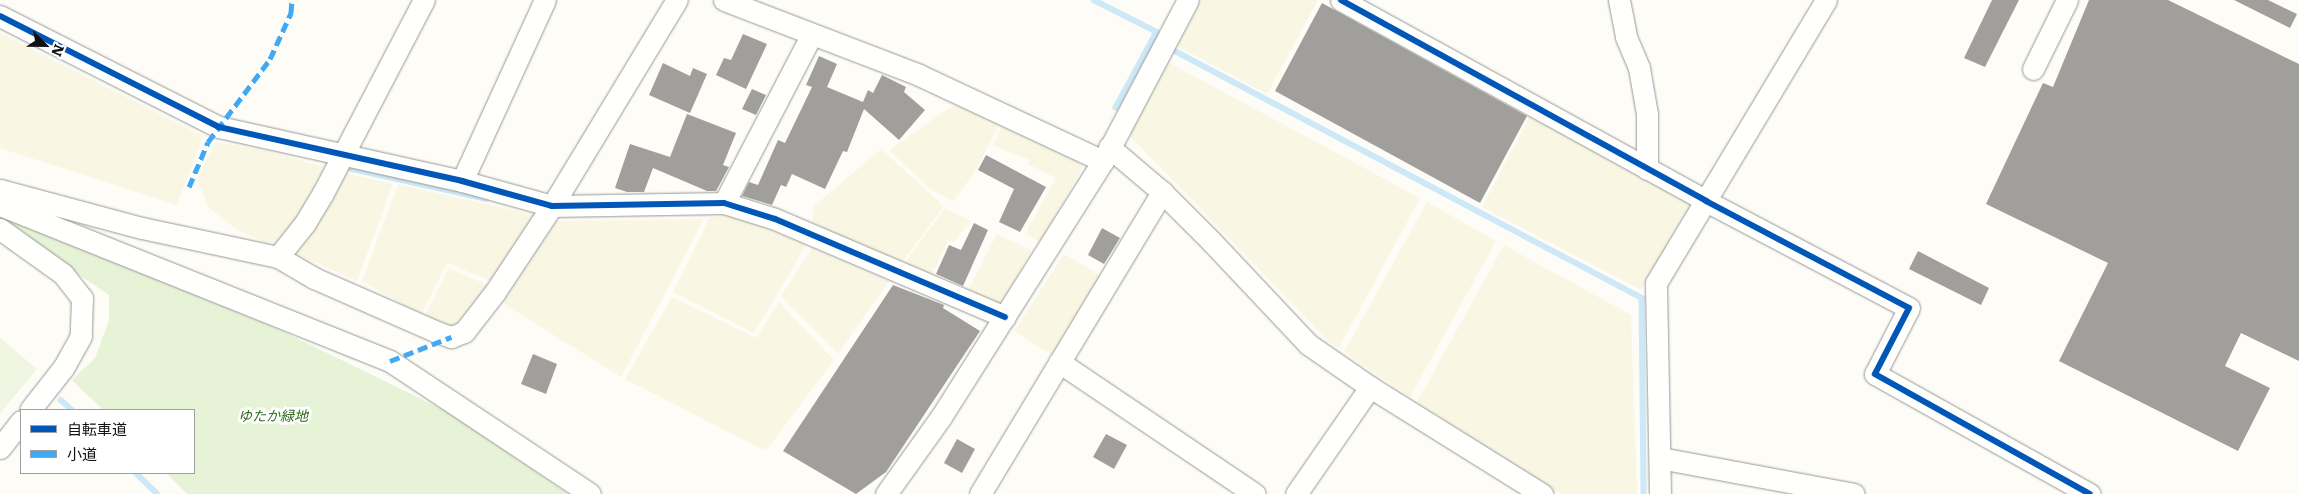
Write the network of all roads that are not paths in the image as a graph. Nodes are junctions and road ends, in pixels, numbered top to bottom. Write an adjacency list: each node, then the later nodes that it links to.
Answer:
1 (424, 0): 14 (street)
2 (545, 0): 16 (street)
3 (677, 0): 22 (street)
4 (724, 0): 11 (street)
5 (1188, 0): 13 (street)
6 (1341, 0): 15 (street)
7 (1619, 0): 15 (street)
8 (1826, 0): 19 (street)
9 (2067, 0): 12 (street)
10 (0, 16): 14 (street)
11 (810, 36): 13 (street); 20 (street)
12 (2033, 69)
13 (1106, 154): 18 (street); 25 (street)
14 (342, 156): 16 (street); 24 (street)
15 (1647, 168): 19 (street)
16 (462, 181): 22 (street)
17 (0, 190): 24 (street)
18 (1162, 192): 26 (street); 27 (street)
19 (1706, 201): 31 (street); 40 (street)
20 (724, 203): 22 (street); 25 (street)
21 (0, 206): 32 (street)
22 (548, 210): 24 (street)
23 (0, 229): 28 (street)
24 (278, 257)
25 (999, 314): 33 (street)
26 (1059, 362): 34 (street); 35 (street)
27 (1370, 387): 36 (street); 37 (street)
28 (31, 409)
29 (20, 422): 30 (street)
30 (0, 448)
31 (1660, 458): 38 (street); 39 (street)
32 (590, 494)
33 (886, 494)
34 (980, 494)
35 (1255, 494)
36 (1296, 494)
37 (1542, 494)
38 (1660, 494)
39 (1854, 494)
40 (2090, 494)

